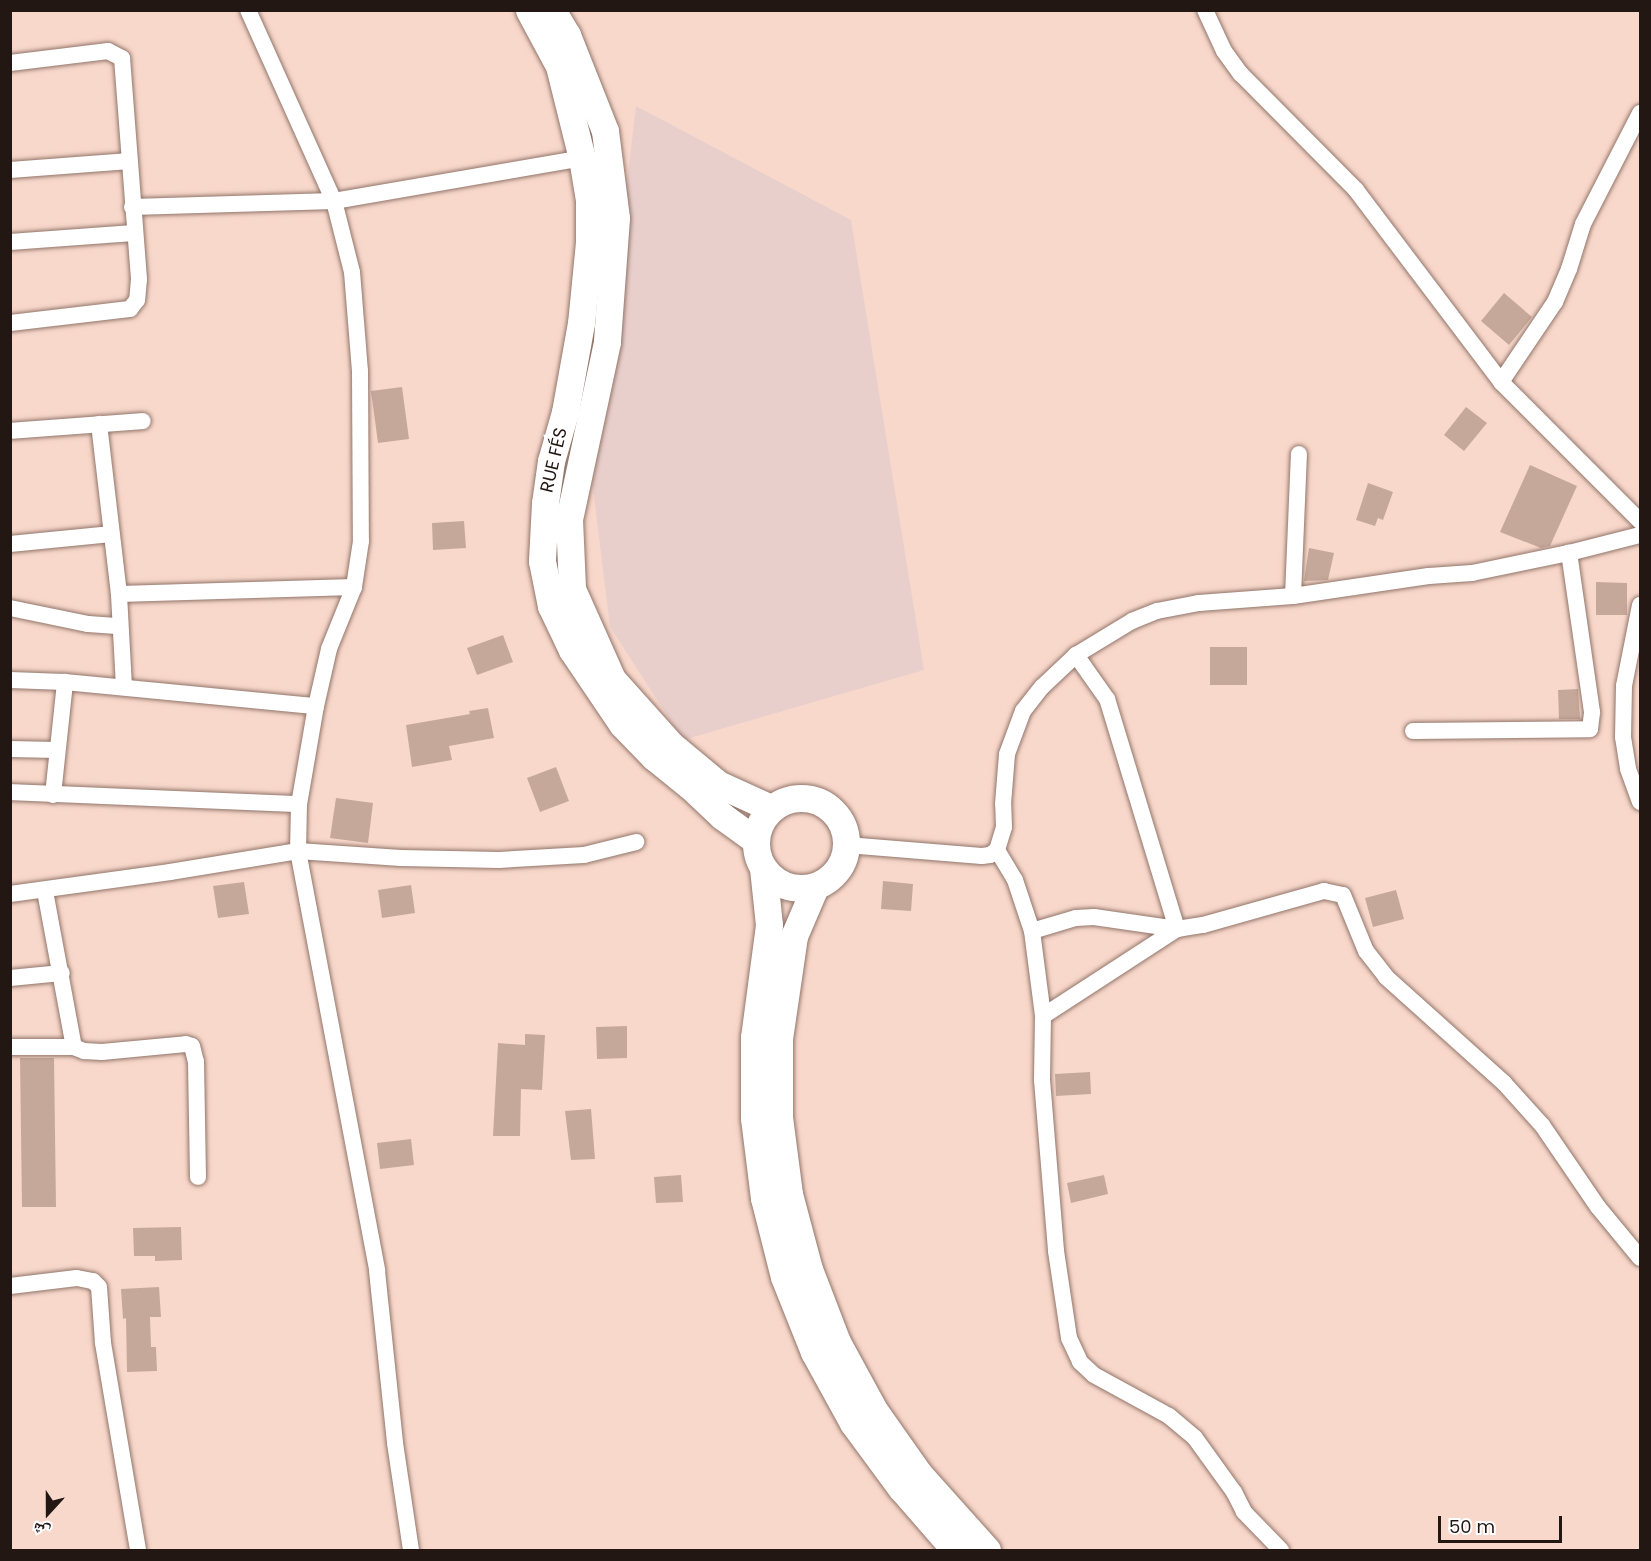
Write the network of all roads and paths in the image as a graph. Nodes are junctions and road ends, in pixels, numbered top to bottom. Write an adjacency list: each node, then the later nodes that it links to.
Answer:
1 (248, 10): 10 (street)
2 (529, 10): 7 (highway, RUE FÉS)
3 (552, 10): 43 (highway, RUE FÉS)
4 (1205, 10): 15 (street)
5 (10, 63): 8 (street)
6 (1641, 113): 15 (street)
7 (582, 158): 10 (street); 44 (highway, RUE FÉS)
8 (130, 161): 9 (street); 11 (street)
9 (10, 170)
10 (334, 201): 11 (street); 25 (street)
11 (132, 207): 12 (street)
12 (134, 233): 13 (street); 14 (street)
13 (10, 242)
14 (10, 323)
15 (1501, 382): 20 (street)
16 (143, 421): 17 (street)
17 (99, 424): 18 (street); 21 (street)
18 (10, 431)
19 (1299, 454): 27 (street)
20 (1641, 521)
21 (112, 534): 23 (street); 26 (street)
22 (1641, 535): 24 (street)
23 (10, 544)
24 (1569, 554): 27 (street); 36 (street)
25 (354, 587): 26 (street); 35 (street)
26 (119, 594): 30 (street)
27 (1293, 596): 31 (street)
28 (1641, 605): 41 (street)
29 (10, 608): 30 (street)
30 (120, 626): 34 (street)
31 (1076, 655): 48 (street); 53 (street)
32 (10, 680): 33 (street)
33 (65, 682): 34 (street); 38 (street)
34 (124, 687): 35 (street)
35 (316, 706): 42 (street)
36 (1413, 731)
37 (10, 749): 38 (street)
38 (56, 750): 40 (street)
39 (10, 792): 40 (street)
40 (53, 795): 42 (street)
41 (1641, 802)
42 (299, 804): 47 (street)
43 (771, 808): 44 (highway); 46 (highway)
44 (755, 840): 49 (highway)
45 (636, 842): 47 (street)
46 (847, 845): 48 (street); 50 (highway)
47 (298, 851): 51 (street); 64 (street)
48 (989, 853): 54 (street)
49 (763, 868): 50 (highway); 65 (highway)
50 (814, 887): 66 (highway)
51 (45, 891): 52 (street); 55 (street)
52 (10, 894)
53 (1177, 928): 54 (street); 57 (street); 61 (street)
54 (1032, 931): 57 (street)
55 (62, 973): 56 (street); 59 (street)
56 (10, 978)
57 (1043, 1016): 67 (street)
58 (10, 1047): 59 (street)
59 (74, 1047): 60 (street)
60 (198, 1178)
61 (1641, 1258)
62 (10, 1286): 63 (street)
63 (138, 1551)
64 (411, 1551)
65 (955, 1551)
66 (987, 1551)
67 (1281, 1551)

